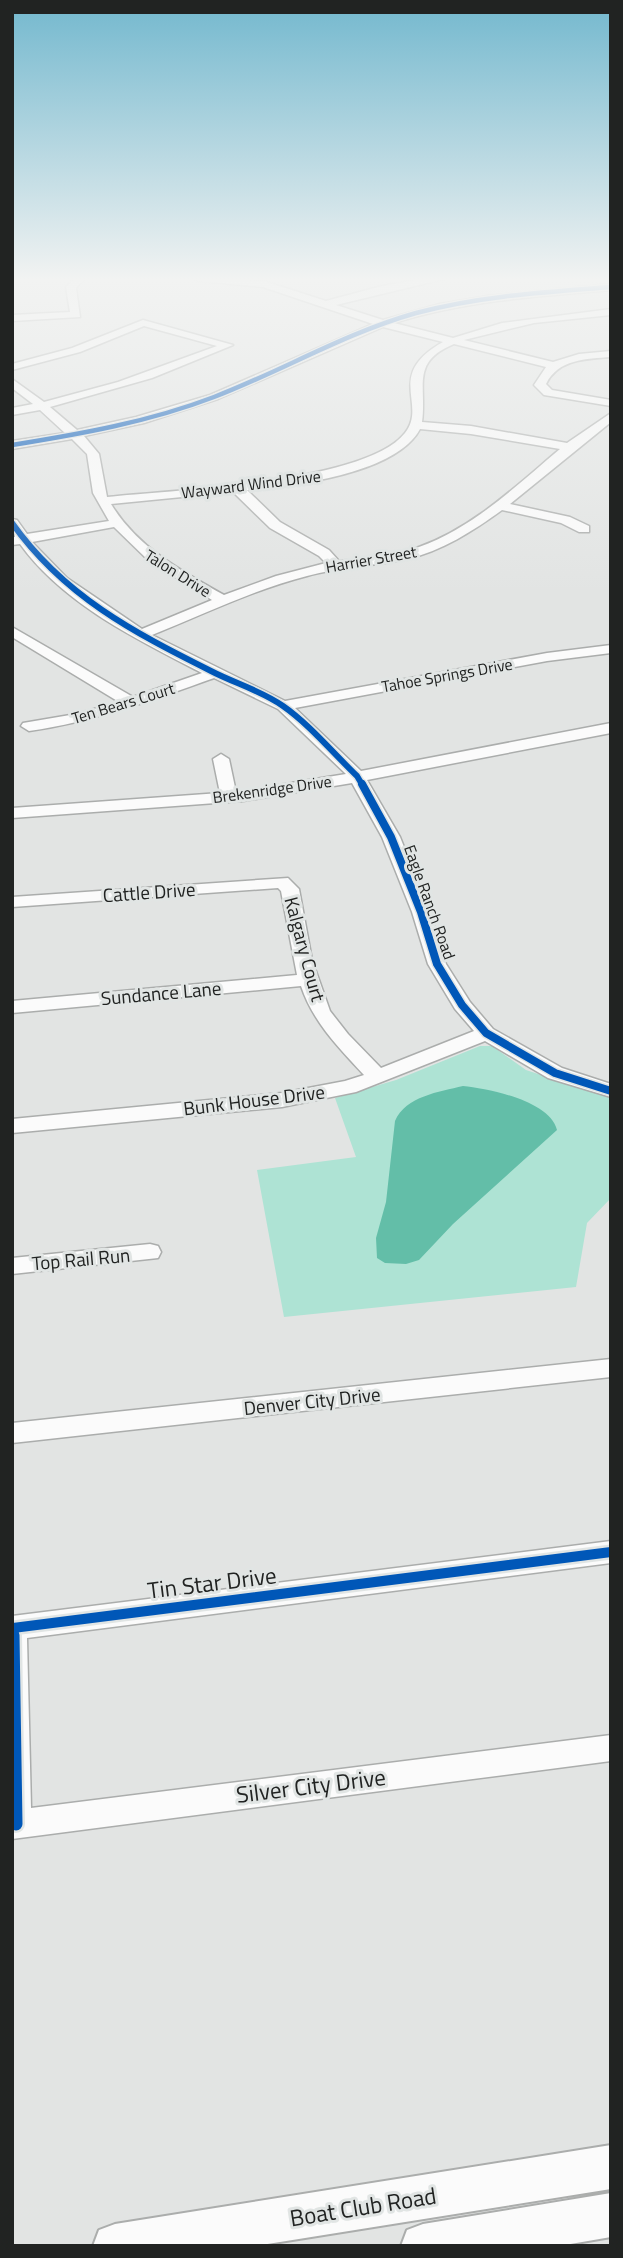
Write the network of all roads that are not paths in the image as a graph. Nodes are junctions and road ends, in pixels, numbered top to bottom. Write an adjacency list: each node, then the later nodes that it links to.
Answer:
1 (14, 383): 7 (street, Talon Drive)
2 (128, 383): 7 (street)
3 (245, 383): 11 (street)
4 (417, 383): 10 (street)
5 (541, 383): 6 (street)
6 (611, 403)
7 (44, 406): 8 (street); 11 (street, Talon Drive)
8 (12, 412)
9 (611, 416): 13 (street, Harrier Street)
10 (415, 425): 13 (street); 14 (street, Wayward Wind Drive)
11 (75, 435): 12 (street); 15 (street, Talon Drive)
12 (12, 445)
13 (568, 447): 16 (street, Harrier Street)
14 (237, 488): 15 (street, Wayward Wind Drive); 21 (street)
15 (103, 501): 18 (street, Talon Drive)
16 (501, 506): 19 (street); 21 (street, Harrier Street)
17 (12, 523): 20 (street, Eagle Ranch Road)
18 (117, 523): 20 (street); 22 (street, Talon Drive)
19 (584, 529)
20 (17, 540): 24 (street, Eagle Ranch Road)
21 (334, 564): 22 (street, Harrier Street)
22 (224, 601): 24 (street, Harrier Street)
23 (12, 631): 27 (street)
24 (142, 634): 26 (street, Eagle Ranch Road)
25 (611, 649): 28 (street, Tahoe Springs Drive)
26 (215, 673): 27 (street, Ten Bears Court); 28 (street, Eagle Ranch Road)
27 (130, 702): 29 (street, Ten Bears Court)
28 (283, 706): 32 (street, Eagle Ranch Road)
29 (29, 726)
30 (611, 728): 32 (street, Brekenridge Drive)
31 (221, 759): 33 (street)
32 (357, 776): 33 (street, Brekenridge Drive); 39 (street, Eagle Ranch Road)
33 (229, 797): 34 (street, Brekenridge Drive)
34 (12, 813)
35 (285, 884): 36 (street, Cattle Drive); 37 (street, Kalgary Court)
36 (12, 902)
37 (309, 980): 38 (street, Sundance Lane); 40 (street, Kalgary Court)
38 (12, 1007)
39 (486, 1033): 40 (street, Bunk House Drive); 41 (street, Eagle Ranch Road)
40 (378, 1077): 42 (street, Bunk House Drive)
41 (611, 1091)
42 (12, 1126)
43 (150, 1252): 44 (street, Top Rail Run)
44 (12, 1266)
45 (611, 1368): 46 (street, Denver City Drive)
46 (12, 1433)
47 (611, 1552): 49 (street, Tin Star Drive)
48 (611, 1748): 49 (street, Silver City Drive)
49 (14, 1824)
50 (611, 2167): 52 (main road, Boat Club Road)
51 (611, 2215): 53 (main road)
52 (115, 2246)
53 (423, 2246)

